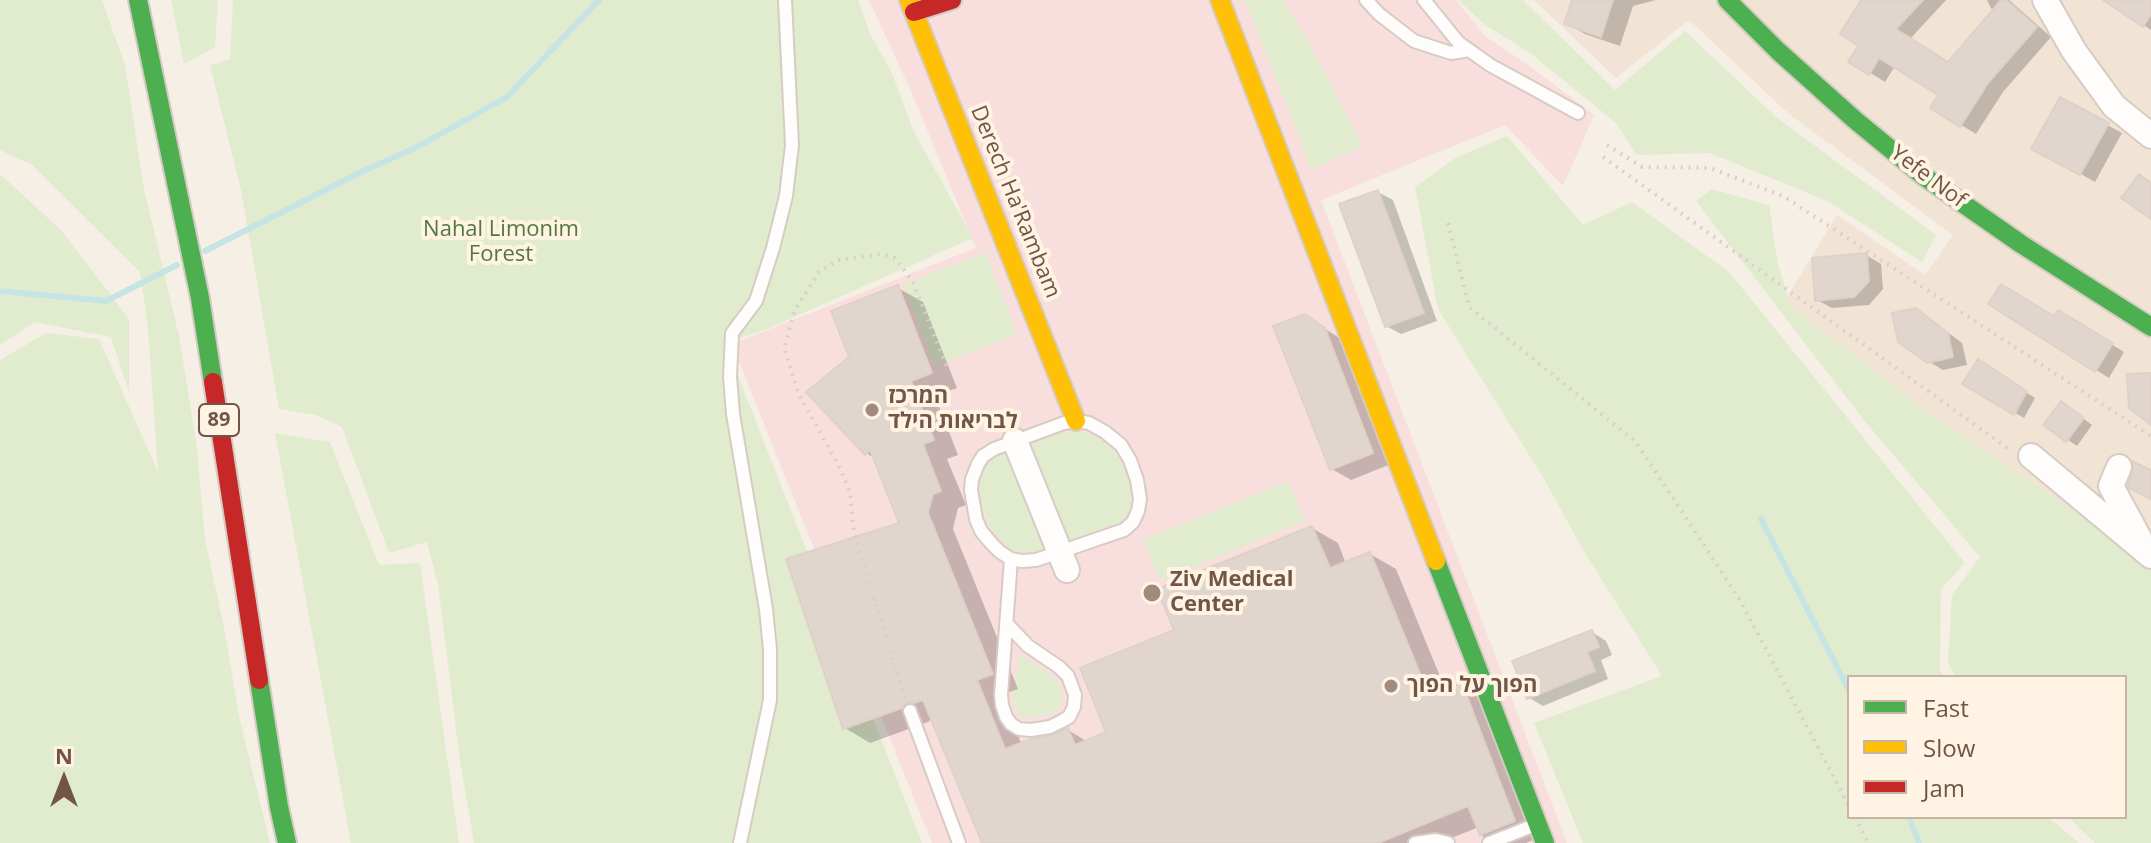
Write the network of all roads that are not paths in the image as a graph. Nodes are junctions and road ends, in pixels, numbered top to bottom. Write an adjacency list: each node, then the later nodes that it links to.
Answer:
1 (138, 0): 24 (main road, 89)
2 (785, 0): 25 (lane)
3 (952, 0): 9 (main road)
4 (1220, 0): 23 (main road)
5 (1366, 0): 10 (lane)
6 (1424, 0): 10 (lane)
7 (1727, 0): 13 (main road, Yefe Nof)
8 (2045, 0): 12 (street)
9 (911, 6): 14 (main road, Derech Ha'Rambam)
10 (1469, 50): 11 (lane)
11 (1578, 113)
12 (2151, 136)
13 (2151, 327)
14 (1076, 421): 15 (lane); 20 (lane)
15 (1015, 441): 19 (lane); 20 (street)
16 (2031, 456): 18 (street)
17 (2119, 467): 18 (street)
18 (2148, 553)
19 (1011, 559): 20 (lane); 21 (lane)
20 (1063, 561)
21 (1007, 624): 21 (lane)
22 (910, 711): 26 (lane)
23 (1537, 824): 29 (lane); 30 (main road)
24 (287, 843)
25 (740, 843)
26 (959, 843)
27 (1415, 843): 28 (lane)
28 (1448, 843)
29 (1489, 843)
30 (1545, 843)

